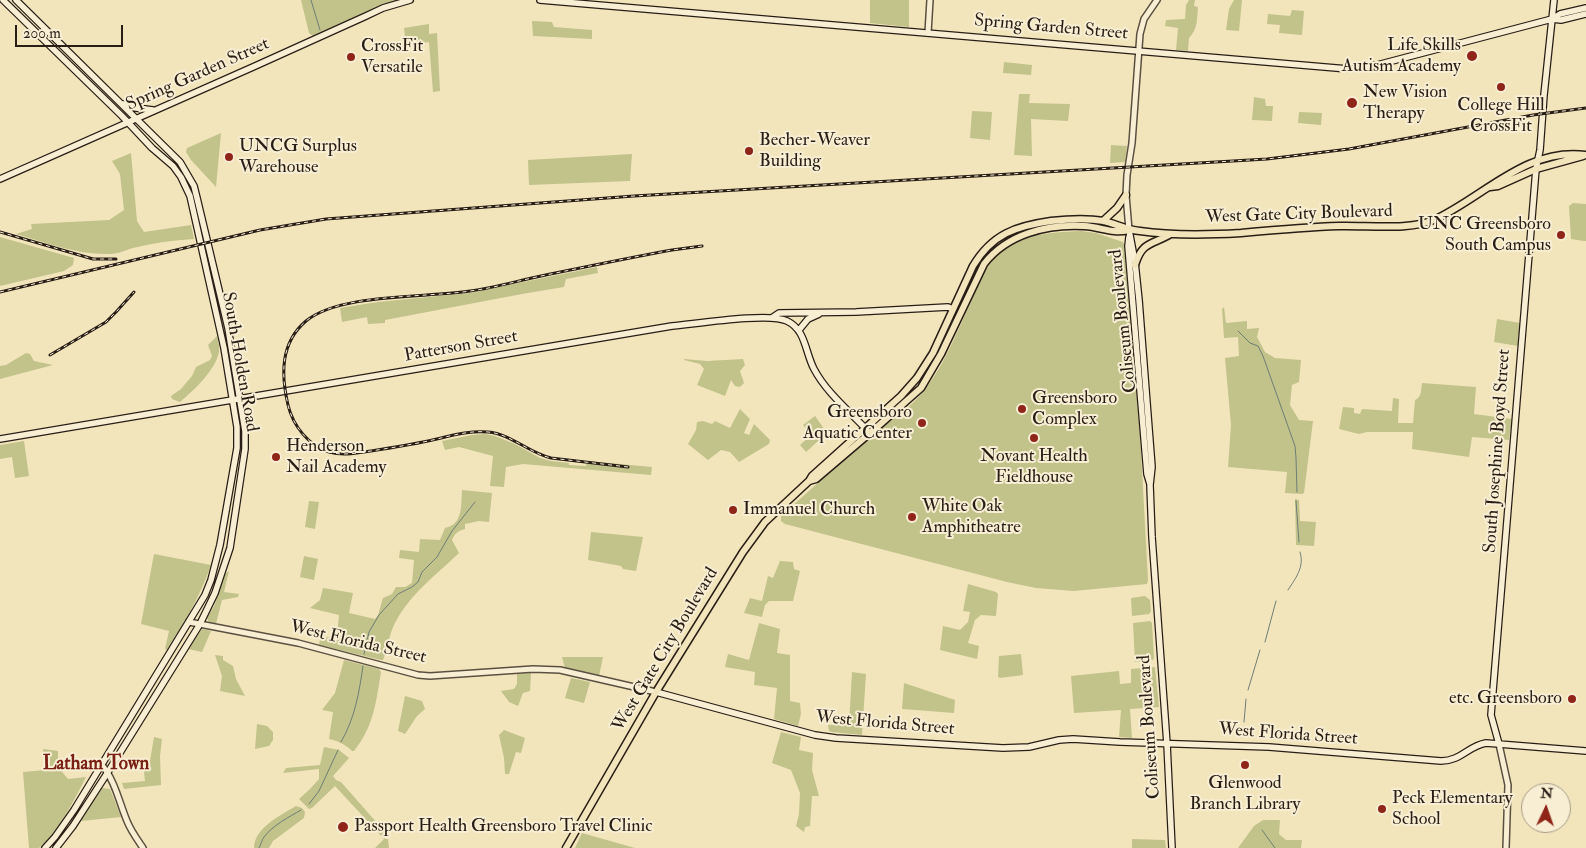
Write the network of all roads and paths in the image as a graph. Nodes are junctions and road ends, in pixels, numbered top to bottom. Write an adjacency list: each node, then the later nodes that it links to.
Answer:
1 (3, 0): 16 (main road, South Holden Road)
2 (16, 0): 13 (main road, South Holden Road)
3 (410, 0): 14 (main road, Spring Garden Street)
4 (540, 0): 11 (main road, Spring Garden Street)
5 (930, 0): 11 (street)
6 (1157, 0): 12 (street)
7 (1554, 0): 10 (main road, South Josephine Boyd Street)
8 (1586, 8): 10 (main road, Spring Garden Street)
9 (1586, 14): 10 (main road, Spring Garden Street)
10 (1552, 19): 12 (main road, Spring Garden Street); 18 (main road, South Josephine Boyd Street)
11 (928, 32): 12 (main road, Spring Garden Street)
12 (1139, 51): 22 (street)
13 (122, 104): 14 (main road); 15 (main road, South Holden Road)
14 (155, 110): 15 (main road, Spring Garden Street)
15 (136, 118): 16 (main road, Spring Garden Street); 39 (main road, South Holden Road)
16 (128, 122): 20 (main road, Spring Garden Street); 38 (main road, South Holden Road)
17 (1586, 155): 18 (main road, West Gate City Boulevard); 19 (main road, West Gate City Boulevard)
18 (1537, 160): 19 (main road, South Josephine Boyd Street); 21 (main road, West Gate City Boulevard)
19 (1536, 169): 21 (main road, West Gate City Boulevard); 49 (main road, South Josephine Boyd Street)
20 (0, 179)
21 (1490, 187): 26 (main road, West Gate City Boulevard)
22 (1126, 195): 23 (main road); 25 (street)
23 (1103, 221): 24 (main road, West Gate City Boulevard); 25 (main road, West Gate City Boulevard)
24 (1020, 227): 27 (main road); 28 (main road, West Gate City Boulevard)
25 (1130, 230): 26 (main road, West Gate City Boulevard); 27 (main road, West Gate City Boulevard); 29 (main road, Coliseum Boulevard); 44 (main road, Coliseum Boulevard)
26 (1169, 235): 29 (main road)
27 (1011, 240): 30 (main road, West Gate City Boulevard)
28 (988, 246): 30 (main road); 31 (main road, West Gate City Boulevard)
29 (1135, 265): 44 (main road, Coliseum Boulevard)
30 (978, 274): 34 (main road, West Gate City Boulevard)
31 (966, 281): 32 (main road, West Gate City Boulevard); 34 (main road)
32 (953, 309): 33 (main road); 37 (main road); 40 (main road, West Gate City Boulevard)
33 (824, 313): 35 (main road); 36 (main road)
34 (961, 313): 37 (main road, West Gate City Boulevard)
35 (773, 317): 36 (main road, Patterson Street); 39 (main road, Patterson Street)
36 (799, 330): 40 (main road)
37 (946, 343): 40 (main road, West Gate City Boulevard)
38 (233, 400): 39 (main road, Patterson Street); 41 (main road, Patterson Street); 42 (main road, South Holden Road)
39 (240, 400): 43 (main road, South Holden Road)
40 (868, 431): 47 (main road, West Gate City Boulevard)
41 (0, 439)
42 (238, 442): 43 (main road); 45 (main road, South Holden Road)
43 (243, 458): 46 (main road, South Holden Road)
44 (1150, 485): 48 (main road, Coliseum Boulevard)
45 (190, 622): 46 (street, West Florida Street); 51 (main road, South Holden Road)
46 (200, 624): 47 (street, West Florida Street); 52 (main road, South Holden Road)
47 (656, 692): 48 (main road, West Florida Street); 56 (main road, West Gate City Boulevard)
48 (1167, 744): 49 (main road, West Florida Street); 57 (main road, Coliseum Boulevard)
49 (1499, 744): 50 (main road, West Florida Street); 58 (street)
50 (1586, 751)
51 (100, 764): 52 (street); 53 (main road, South Holden Road)
52 (108, 772): 54 (main road, South Holden Road); 55 (street)
53 (45, 848)
54 (56, 848)
55 (143, 848)
56 (566, 848)
57 (1172, 848)
58 (1506, 848)

